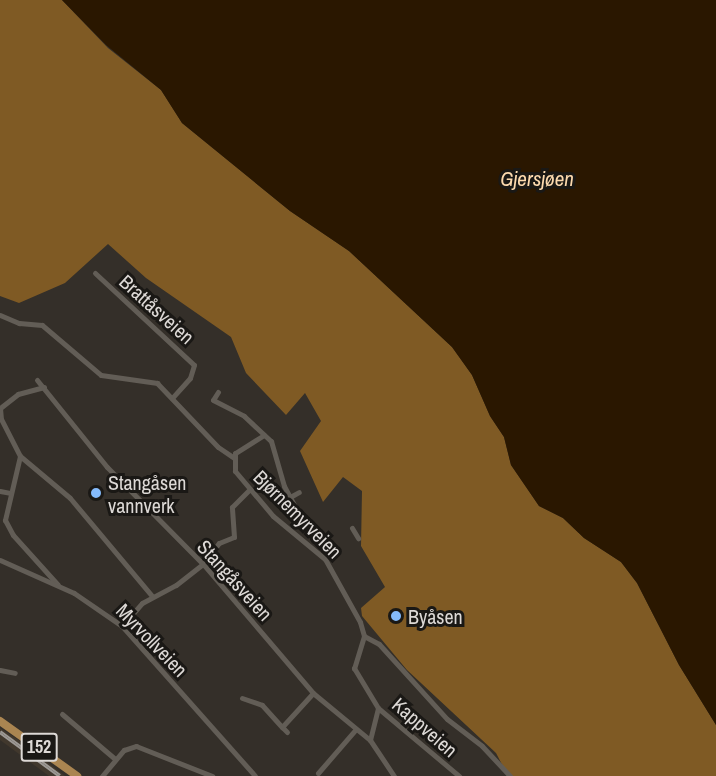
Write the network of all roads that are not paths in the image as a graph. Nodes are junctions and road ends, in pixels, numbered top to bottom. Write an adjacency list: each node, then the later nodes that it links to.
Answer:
1 (95, 273): 6 (street, Brattåsveien)
2 (0, 315): 6 (street, Bjørnemyrveien)
3 (37, 380): 4 (street, Stangåsveien)
4 (44, 387): 8 (street); 19 (street, Stangåsveien)
5 (218, 392): 7 (street, Bjørnemyrveien)
6 (172, 398): 9 (street, Bjørnemyrveien)
7 (264, 435): 9 (street, Bjørnemyrveien); 14 (street, Bjørnemyrveien)
8 (20, 456): 13 (street); 21 (street)
9 (233, 457): 11 (street, Bjørnemyrveien)
10 (0, 490): 13 (street)
11 (249, 490): 19 (street); 23 (street, Bjørnemyrveien)
12 (299, 492): 14 (street, Bjørnemyrveien)
13 (10, 493): 20 (street)
14 (290, 497): 15 (street, Bjørnemyrveien)
15 (299, 514)
16 (352, 528): 17 (street, Bjørnemyrveien)
17 (358, 538)
18 (0, 560): 20 (street, Myrvollveien)
19 (203, 564): 21 (street); 26 (street, Stangåsveien)
20 (58, 585): 22 (street, Myrvollveien)
21 (152, 596): 22 (street)
22 (122, 626): 40 (street, Myrvollveien)
23 (364, 636): 28 (street, Kappveien); 43 (street)
24 (0, 670): 25 (street)
25 (15, 673)
26 (313, 693): 31 (street); 32 (street, Stangåsveien)
27 (242, 698): 31 (street)
28 (378, 708): 34 (street); 42 (street, Kappveien)
29 (62, 714): 35 (street)
30 (0, 721): 37 (main road, 152)
31 (282, 727): 33 (street)
32 (356, 729): 34 (street, Stangåsveien); 36 (street)
33 (287, 732)
34 (370, 740): 41 (street, Stangåsveien)
35 (115, 759): 38 (street); 39 (street)
36 (318, 773)
37 (76, 776)
38 (102, 776)
39 (212, 776)
40 (255, 776)
41 (394, 776)
42 (459, 776)
43 (510, 776)

